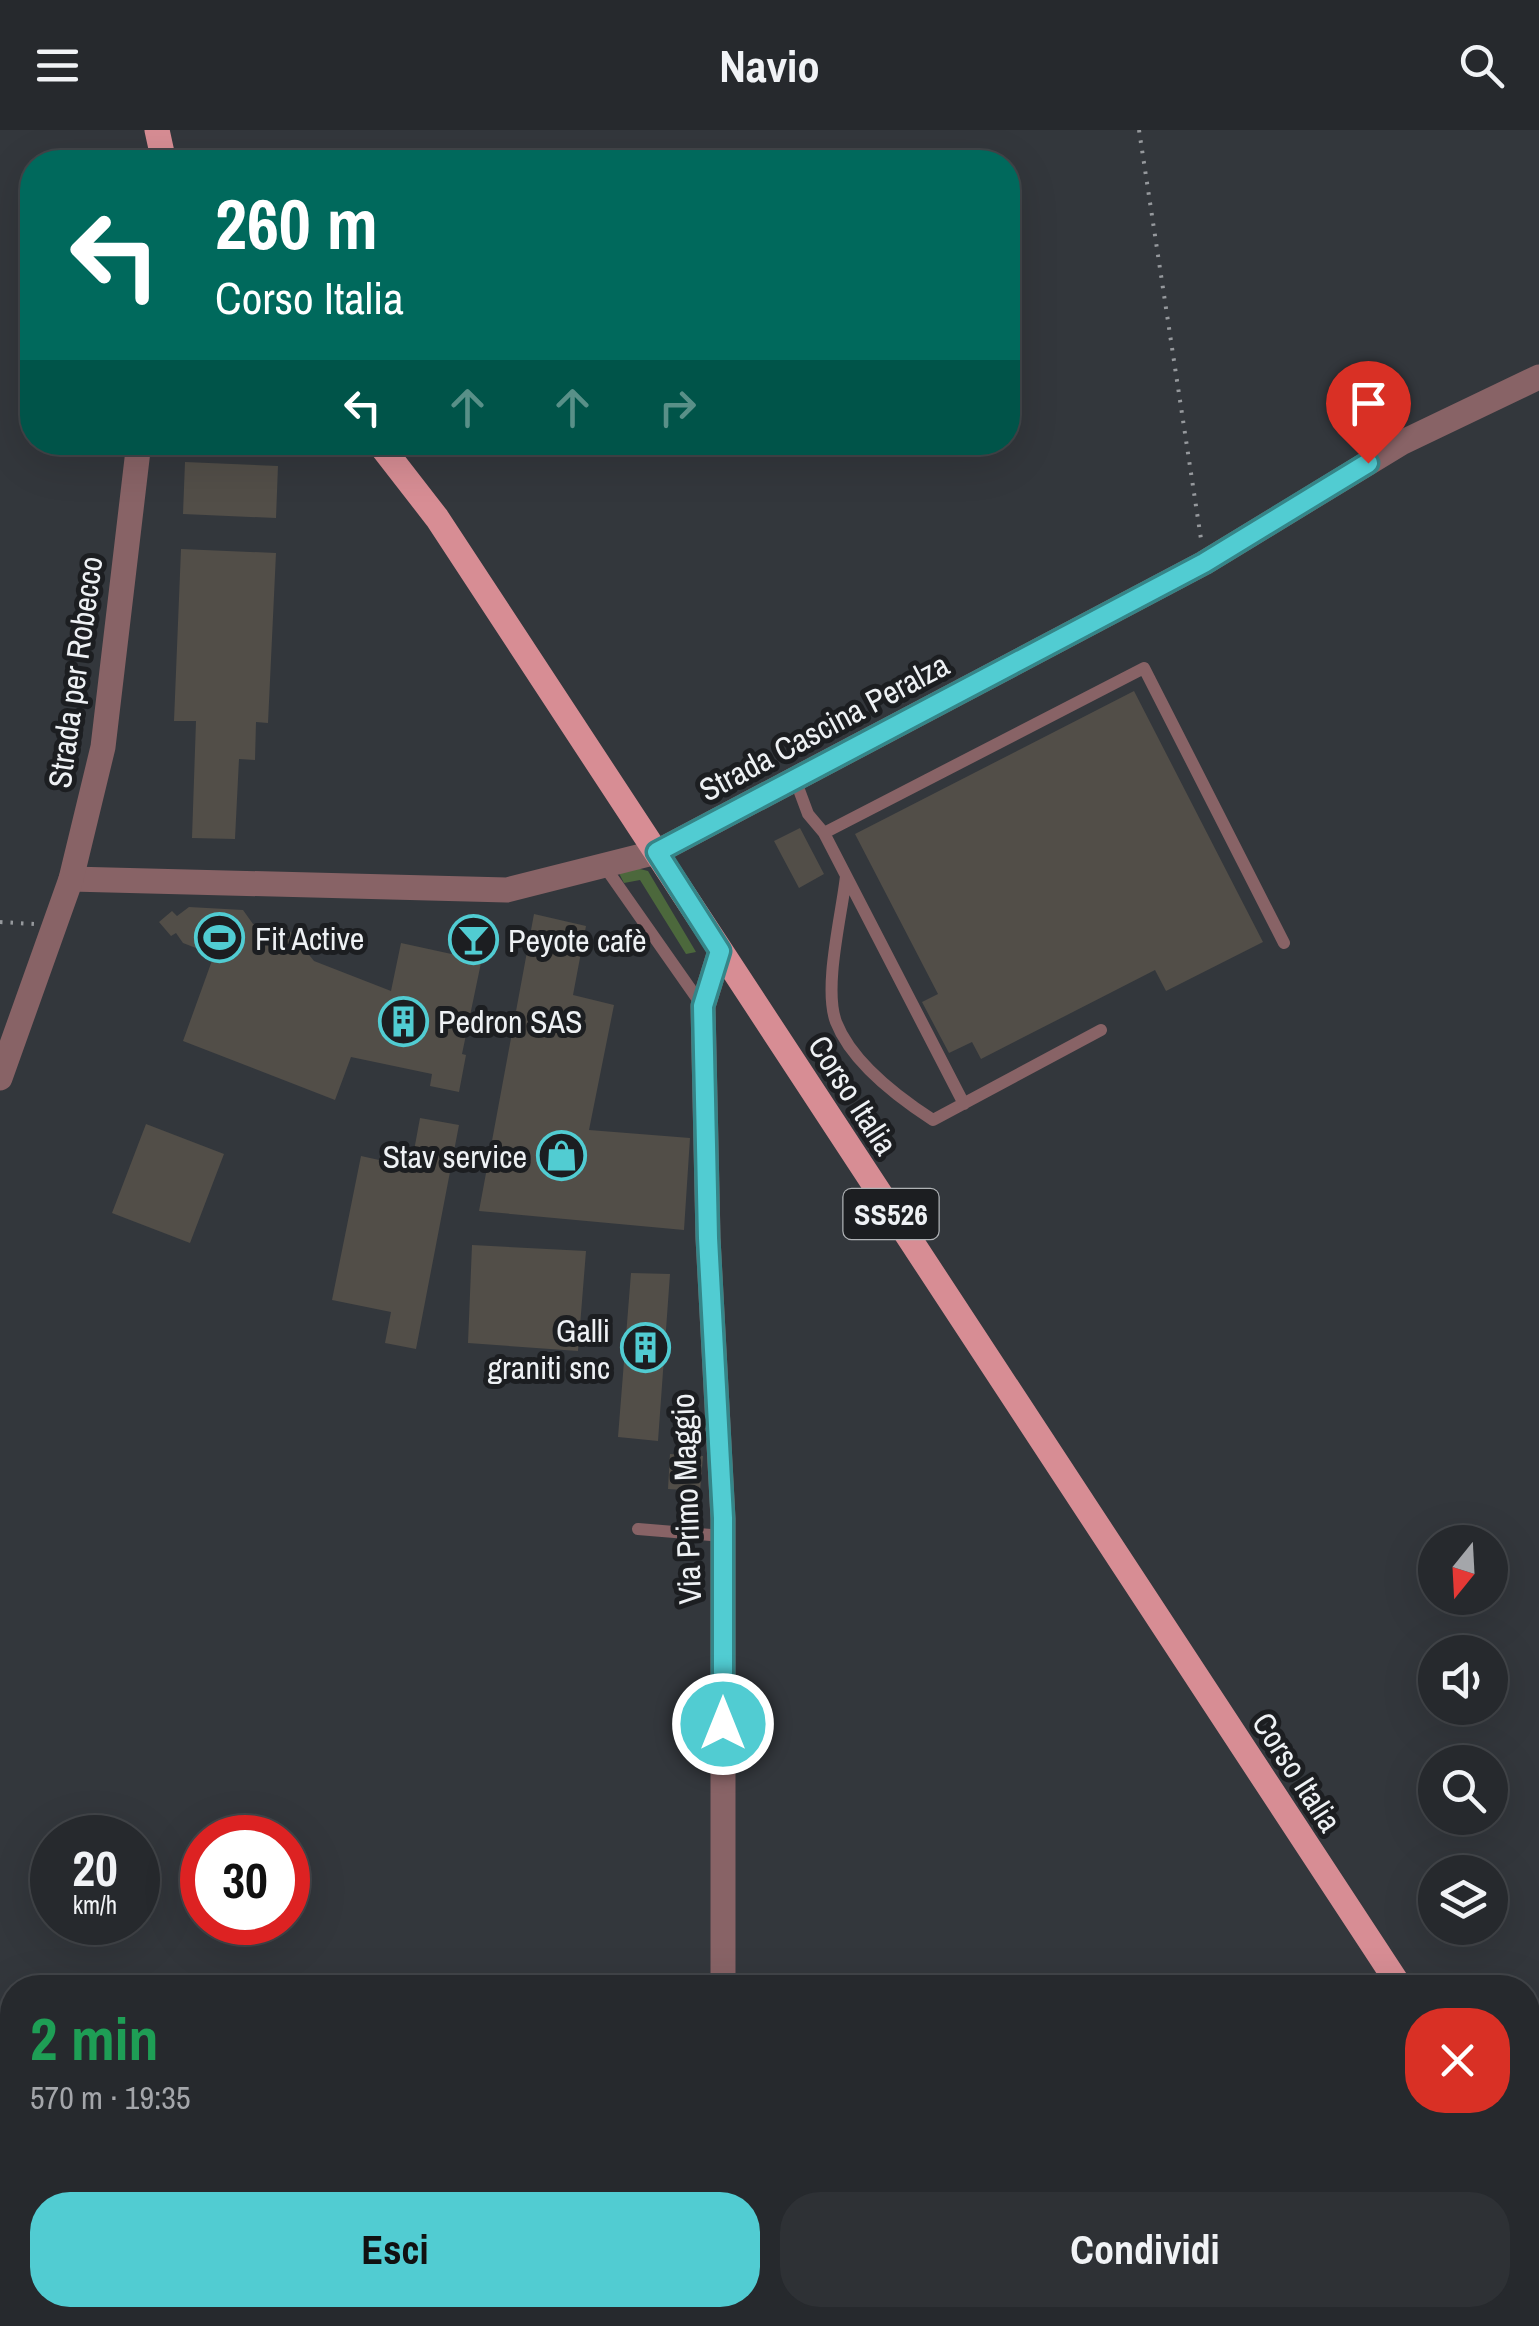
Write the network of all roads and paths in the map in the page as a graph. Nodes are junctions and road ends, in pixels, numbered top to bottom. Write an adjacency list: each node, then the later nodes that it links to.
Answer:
1 (1138, 130): 5 (path)
2 (1539, 377): 5 (street, Strada Cascina Peralza)
3 (137, 455): 11 (street, Strada per Robecco)
4 (388, 455): 8 (main road, Corso Italia / SS526)
5 (1204, 563): 6 (street, Strada Cascina Peralza)
6 (795, 779): 7 (lane); 8 (street, Strada Cascina Peralza)
7 (824, 832): 10 (lane); 14 (lane)
8 (657, 852): 9 (street, Strada Cascina Peralza); 15 (main road, Corso Italia / SS526)
9 (605, 867): 11 (street, Strada Cascina Peralza); 16 (lane)
10 (846, 876): 19 (lane); 19 (lane)
11 (70, 878): 13 (street, Strada per Robecco)
12 (0, 922): 13 (path)
13 (54, 925): 18 (street, Strada per Robecco)
14 (1284, 943)
15 (720, 951): 16 (street, Via Primo Maggio); 23 (main road, Corso Italia / SS526)
16 (703, 1006): 21 (street, Via Primo Maggio)
17 (1101, 1030): 19 (lane)
18 (0, 1078)
19 (964, 1104)
20 (638, 1529): 21 (lane)
21 (723, 1536): 22 (street, Via Primo Maggio)
22 (723, 1975)
23 (1392, 1975)

